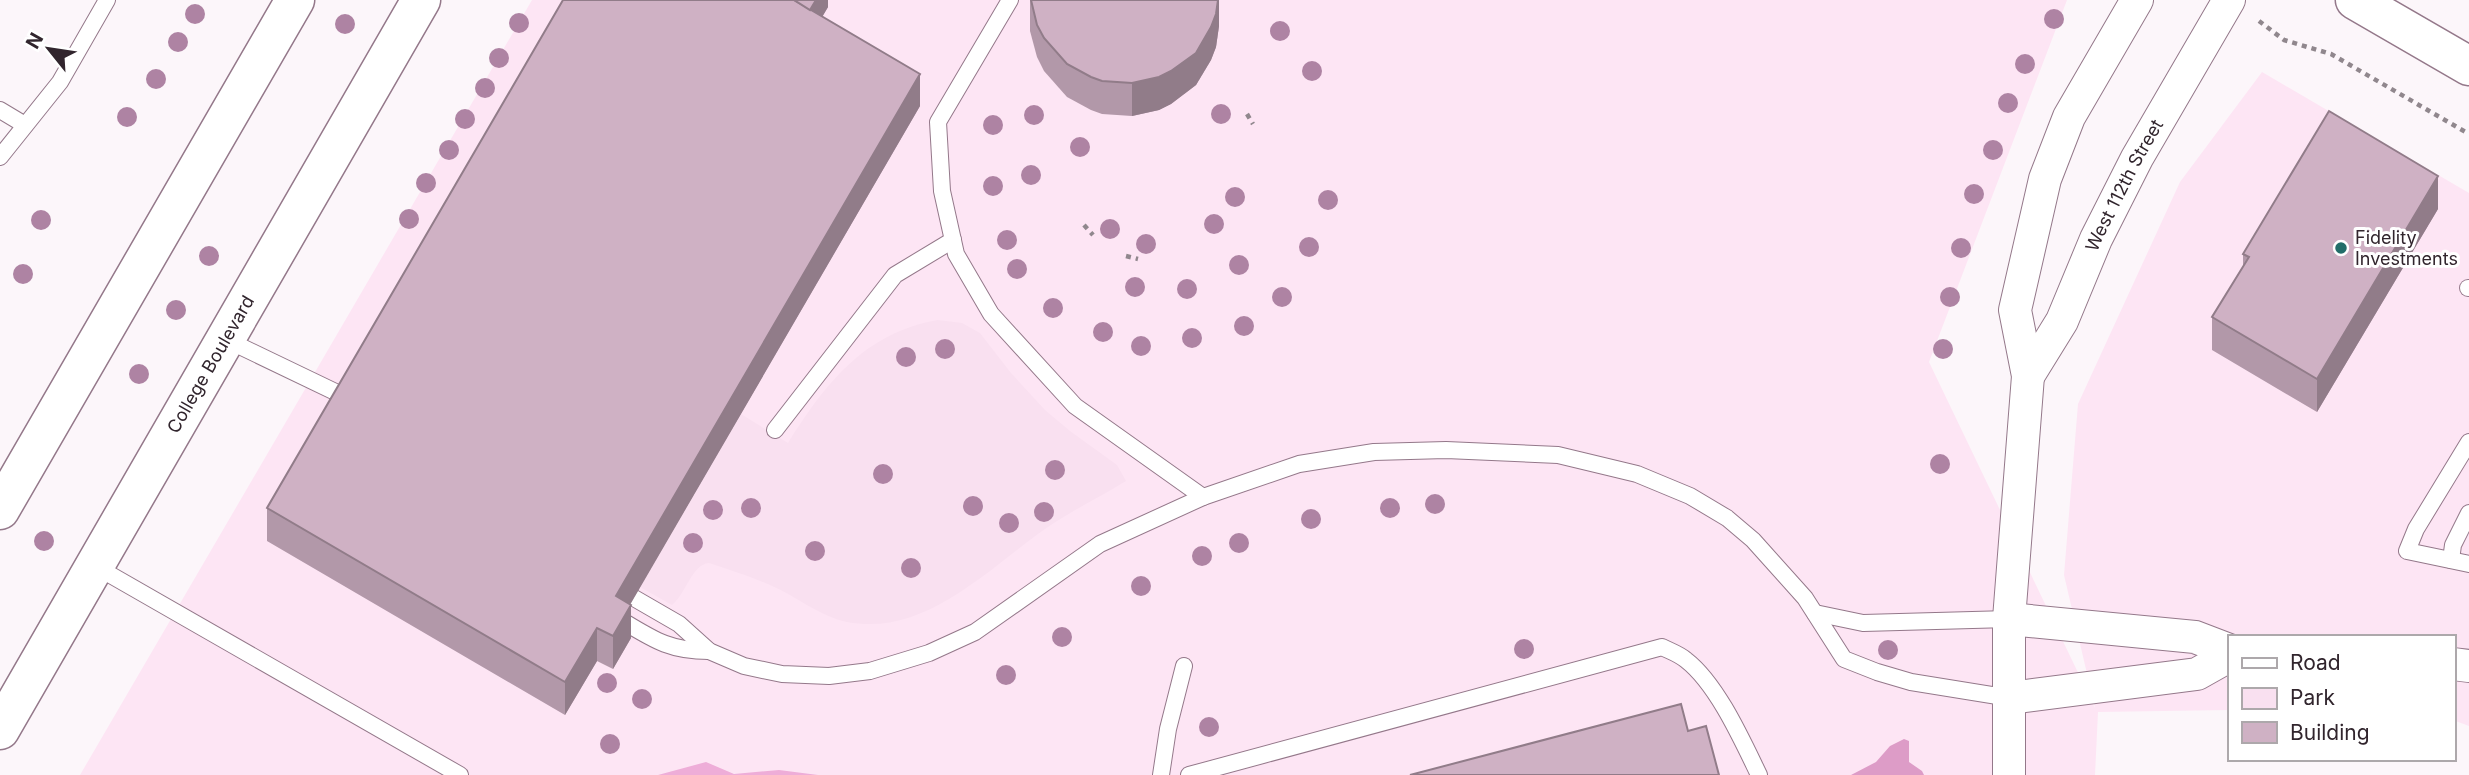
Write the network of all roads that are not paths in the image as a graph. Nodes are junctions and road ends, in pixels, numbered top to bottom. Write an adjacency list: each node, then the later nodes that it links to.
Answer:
1 (107, 0): 10 (lane)
2 (295, 0): 19 (main road)
3 (421, 0): 13 (main road, College Boulevard)
4 (1010, 0): 12 (lane)
5 (2137, 0): 14 (street, West 112th Street)
6 (2229, 0): 14 (street, West 112th Street)
7 (2355, 0): 8 (main road)
8 (2469, 66)
9 (0, 110): 10 (lane)
10 (25, 125): 11 (lane)
11 (0, 157)
12 (953, 240): 16 (lane); 18 (lane)
13 (225, 339): 15 (lane); 23 (main road, College Boulevard)
14 (2028, 376): 26 (street, West 112th Street)
15 (361, 405)
16 (775, 430)
17 (2469, 442): 21 (lane)
18 (1203, 497): 25 (lane); 29 (lane)
19 (0, 510)
20 (2469, 513): 21 (lane)
21 (2451, 560): 22 (lane)
22 (2469, 564)
23 (94, 566): 33 (main road, College Boulevard); 34 (lane)
24 (634, 598): 29 (lane)
25 (1815, 613): 26 (lane); 32 (lane)
26 (2008, 618): 28 (street); 32 (street, West 112th Street)
27 (621, 621): 29 (lane)
28 (2228, 650)
29 (709, 652)
30 (2228, 657): 32 (street)
31 (1184, 666): 35 (lane)
32 (2010, 698): 38 (street, West 112th Street)
33 (0, 730)
34 (460, 775)
35 (1161, 775)
36 (1189, 775): 37 (lane)
37 (1759, 775)
38 (2009, 775)

